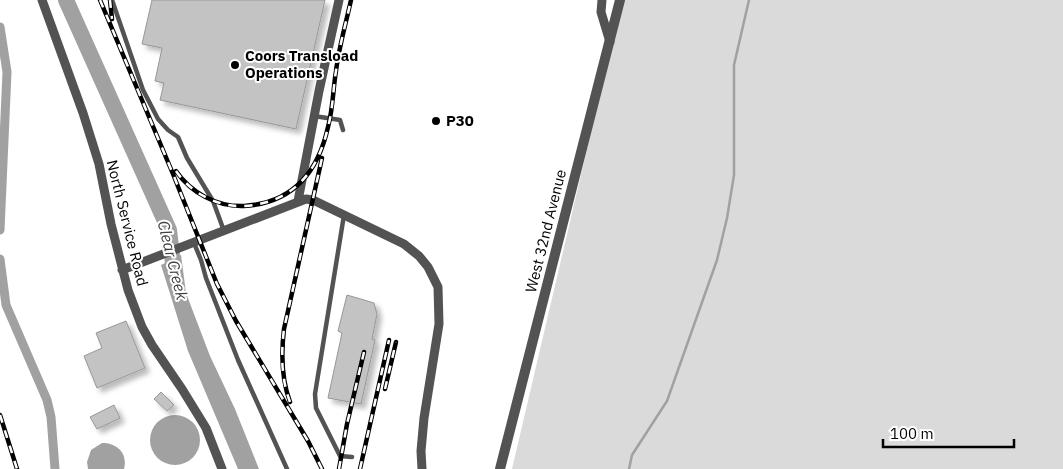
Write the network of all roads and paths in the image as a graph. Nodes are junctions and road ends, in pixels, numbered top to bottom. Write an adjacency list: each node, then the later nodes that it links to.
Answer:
1 (42, 0): 13 (street, North Service Road)
2 (112, 0): 11 (lane)
3 (339, 0): 7 (street)
4 (602, 0): 6 (street)
5 (620, 0): 6 (street, West 32nd Avenue)
6 (610, 42): 18 (street, West 32nd Avenue)
7 (314, 116): 8 (lane); 9 (street)
8 (343, 130)
9 (298, 201): 10 (street); 11 (street)
10 (344, 214): 14 (lane); 17 (street)
11 (224, 230): 12 (street)
12 (189, 244): 13 (street); 16 (lane)
13 (122, 270): 15 (street, North Service Road)
14 (352, 457)
15 (222, 469)
16 (287, 469)
17 (422, 469)
18 (500, 469)

